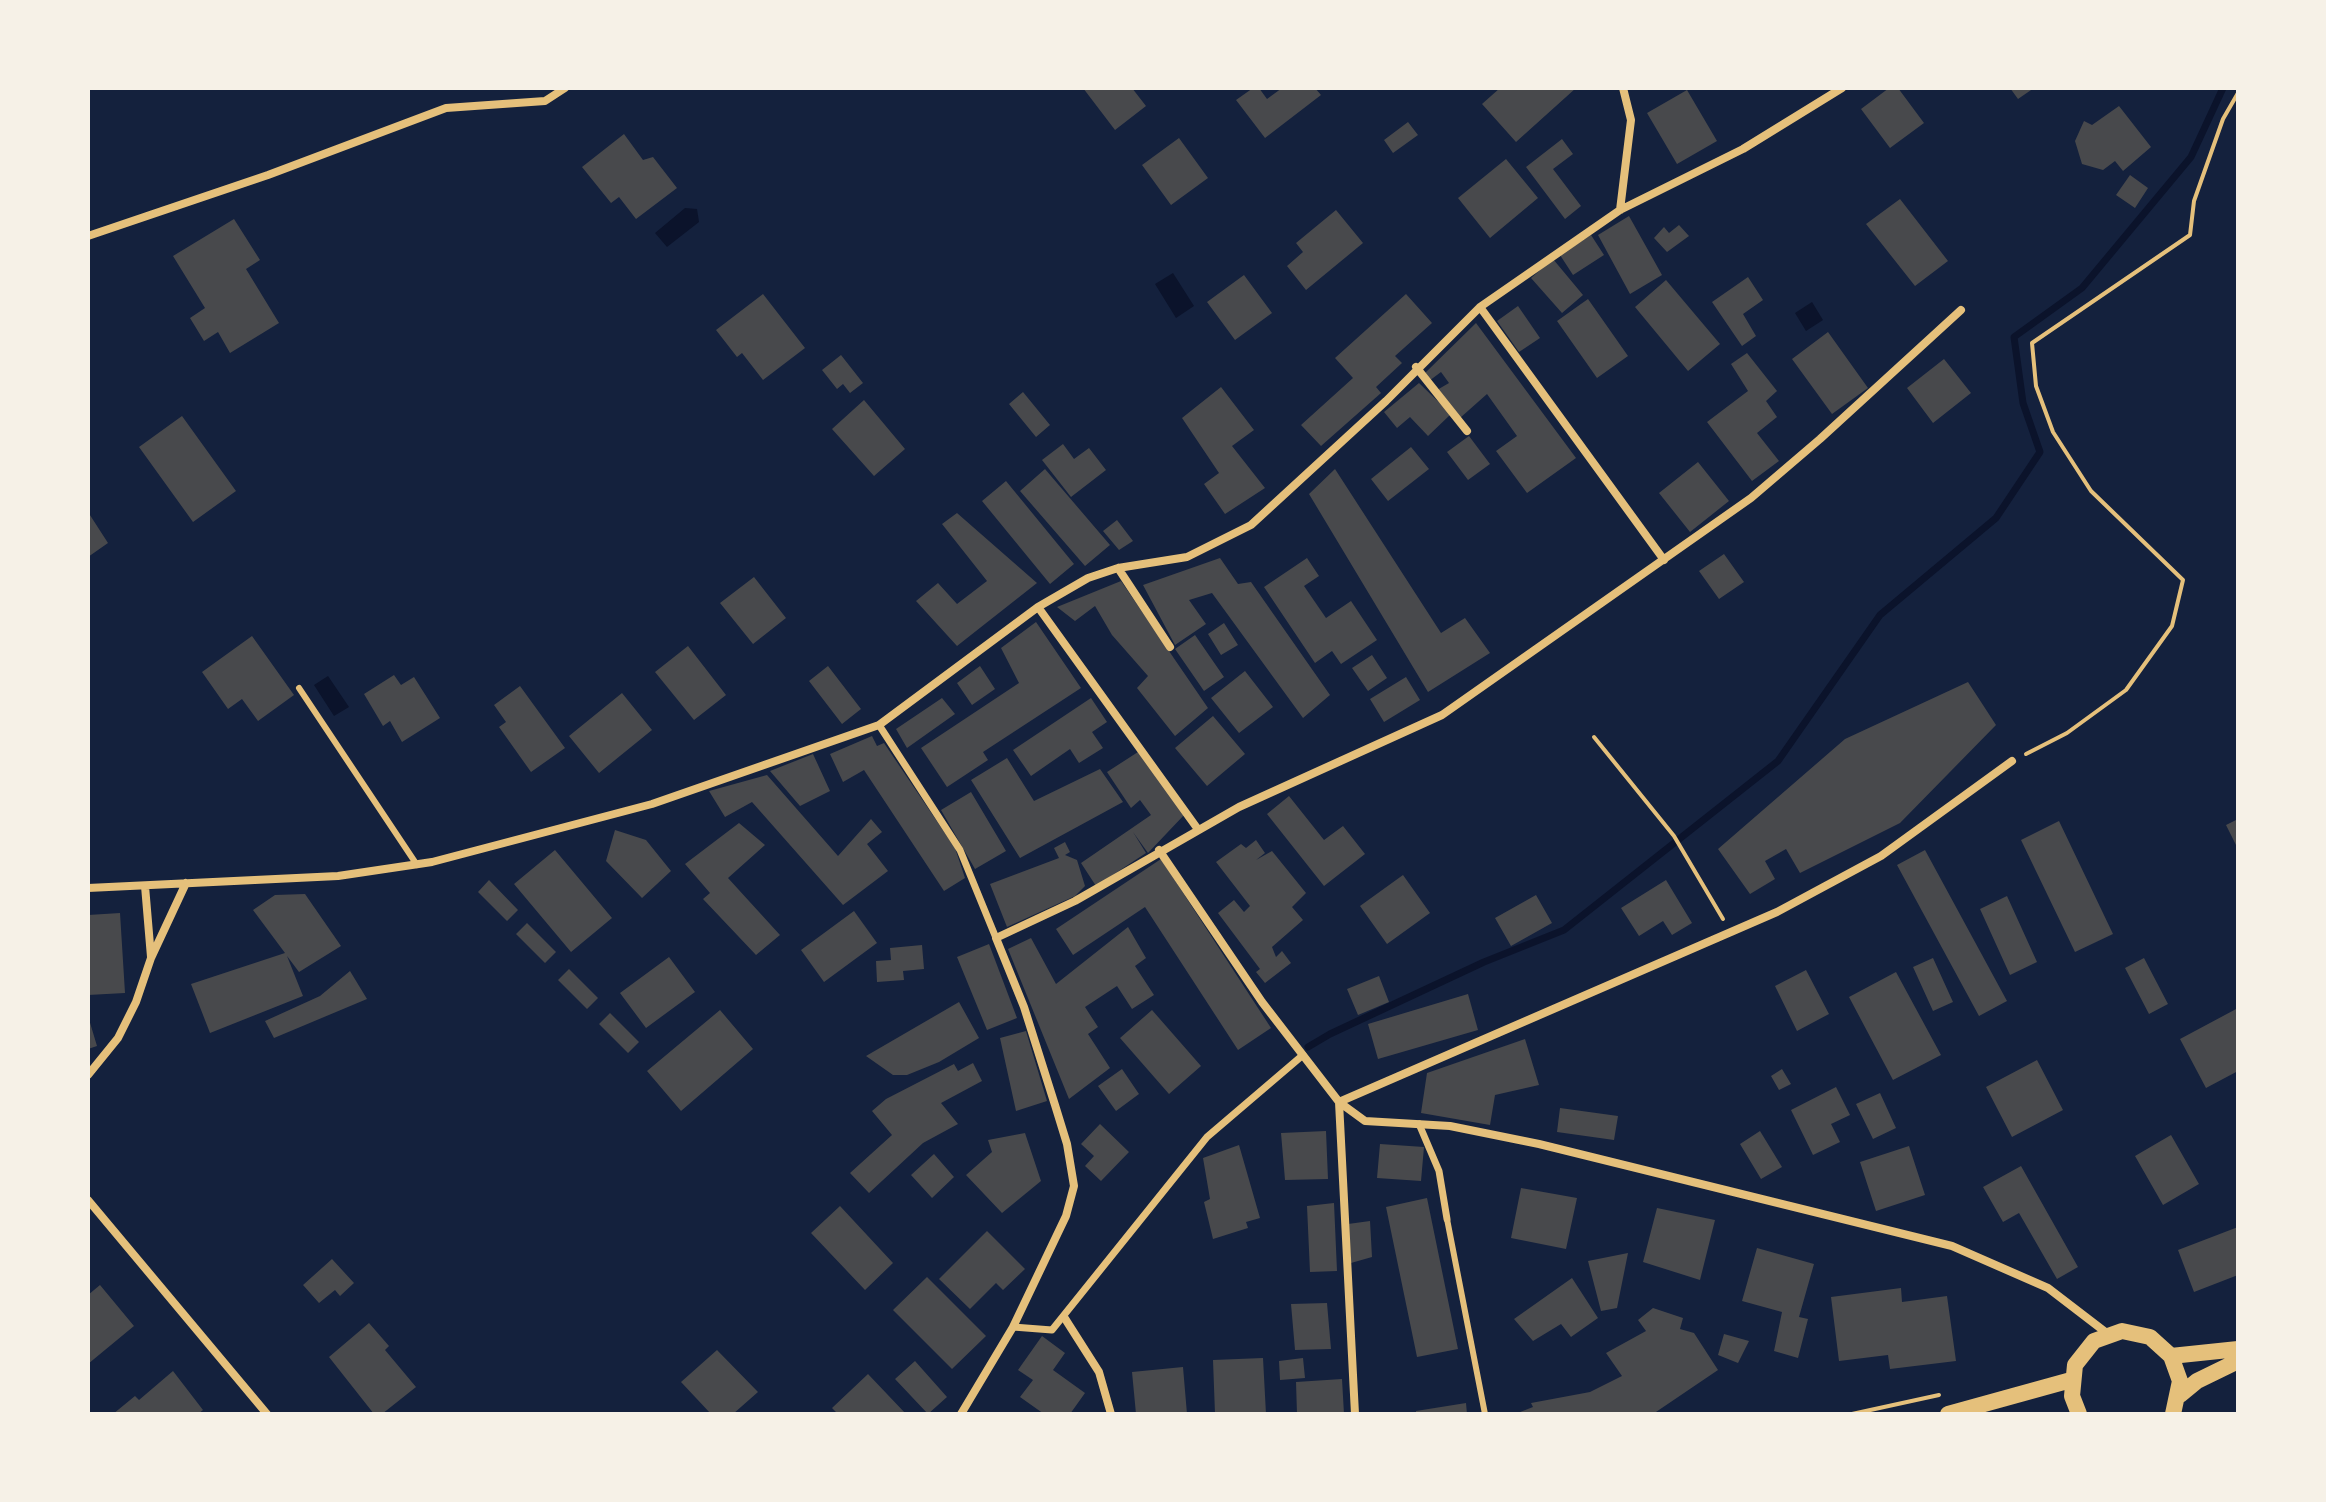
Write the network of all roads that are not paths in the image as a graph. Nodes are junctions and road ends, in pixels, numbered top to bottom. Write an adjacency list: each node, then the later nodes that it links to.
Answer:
1 (565, 88): 5 (street)
2 (1623, 88): 4 (street)
3 (1842, 88): 4 (street)
4 (1620, 210): 6 (street)
5 (88, 236)
6 (1480, 307): 8 (street); 10 (street)
7 (1961, 310): 10 (street)
8 (1416, 367): 9 (street); 11 (street)
9 (1467, 431)
10 (1664, 560): 17 (street)
11 (1118, 568): 12 (street); 13 (street)
12 (1038, 607): 15 (street); 17 (street)
13 (1170, 647)
14 (299, 688): 19 (lane)
15 (879, 725): 19 (street); 23 (street)
16 (2012, 761): 27 (street)
17 (1197, 828): 18 (street)
18 (1159, 850): 23 (street); 25 (street)
19 (417, 865): 20 (street)
20 (186, 883): 21 (street); 24 (street)
21 (145, 886): 22 (street); 24 (street)
22 (88, 888)
23 (996, 938): 32 (street)
24 (151, 958): 26 (street)
25 (1303, 1055): 27 (street); 31 (street)
26 (88, 1075)
27 (1339, 1102): 28 (street); 42 (street)
28 (1419, 1124): 30 (street); 33 (street)
29 (88, 1200): 39 (street)
30 (1447, 1219): 43 (lane)
31 (1064, 1317): 32 (street); 41 (street)
32 (1013, 1327): 40 (street)
33 (2108, 1334): 35 (main road); 37 (main road)
34 (2238, 1349): 35 (main road)
35 (2171, 1356): 38 (main road)
36 (2238, 1361): 38 (main road)
37 (2071, 1380): 44 (main road); 45 (main road)
38 (2180, 1395): 46 (main road)
39 (267, 1414)
40 (961, 1414)
41 (1111, 1414)
42 (1355, 1414)
43 (1485, 1414)
44 (1948, 1414)
45 (2079, 1414)
46 (2173, 1414)

